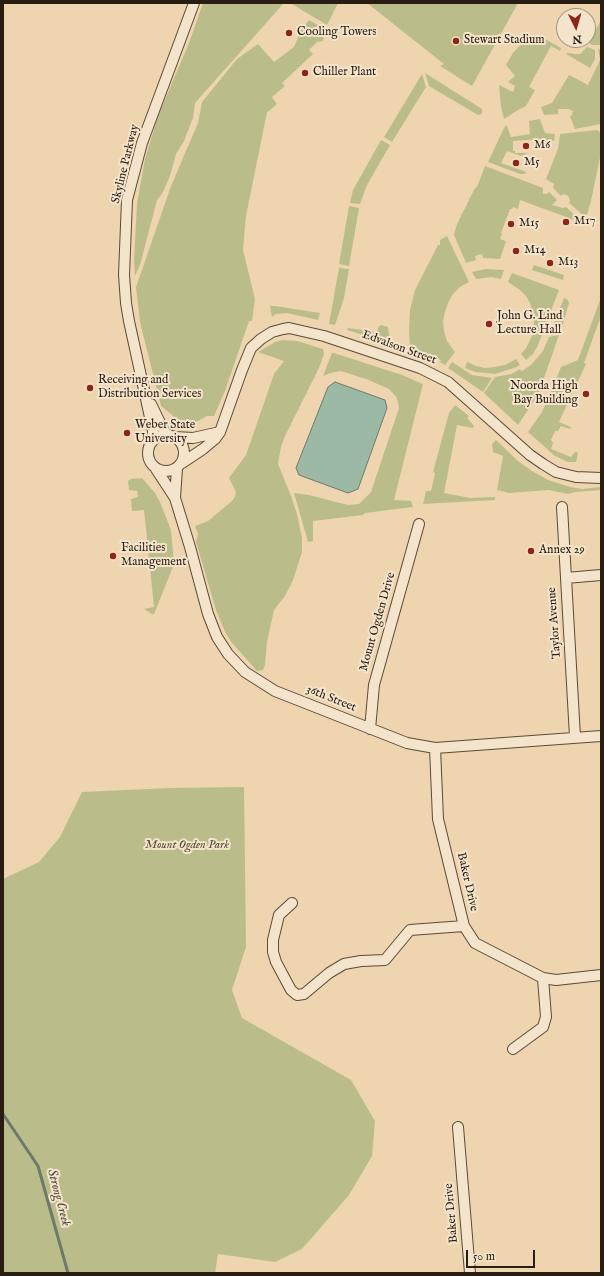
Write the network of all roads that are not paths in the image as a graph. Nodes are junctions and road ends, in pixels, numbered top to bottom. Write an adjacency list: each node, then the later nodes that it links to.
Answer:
1 (194, 3): 2 (street, Skyline Parkway)
2 (144, 386): 4 (street, Skyline Parkway); 5 (street, Skyline Parkway)
3 (220, 432): 4 (street); 6 (street, Edvalson Street); 8 (street, Edvalson Street)
4 (172, 437): 5 (street); 6 (street)
5 (152, 442): 7 (street)
6 (179, 465): 7 (street); 9 (street, 36th Street)
7 (156, 469): 9 (street, 36th Street)
8 (601, 478)
9 (174, 498): 14 (street, 36th Street)
10 (562, 507): 13 (street, Taylor Avenue)
11 (419, 524): 14 (street, Mount Ogden Drive)
12 (601, 575): 13 (street)
13 (566, 578): 16 (street, Taylor Avenue)
14 (370, 729): 17 (street, 36th Street)
15 (601, 736): 16 (street, 36th Street)
16 (575, 738): 17 (street, 36th Street)
17 (435, 748): 19 (street, Baker Drive)
18 (292, 903): 19 (street)
19 (464, 926): 21 (street, Baker Drive)
20 (601, 975): 21 (street)
21 (543, 978): 22 (street)
22 (513, 1049)
23 (458, 1127): 24 (street, Baker Drive)
24 (470, 1273)

